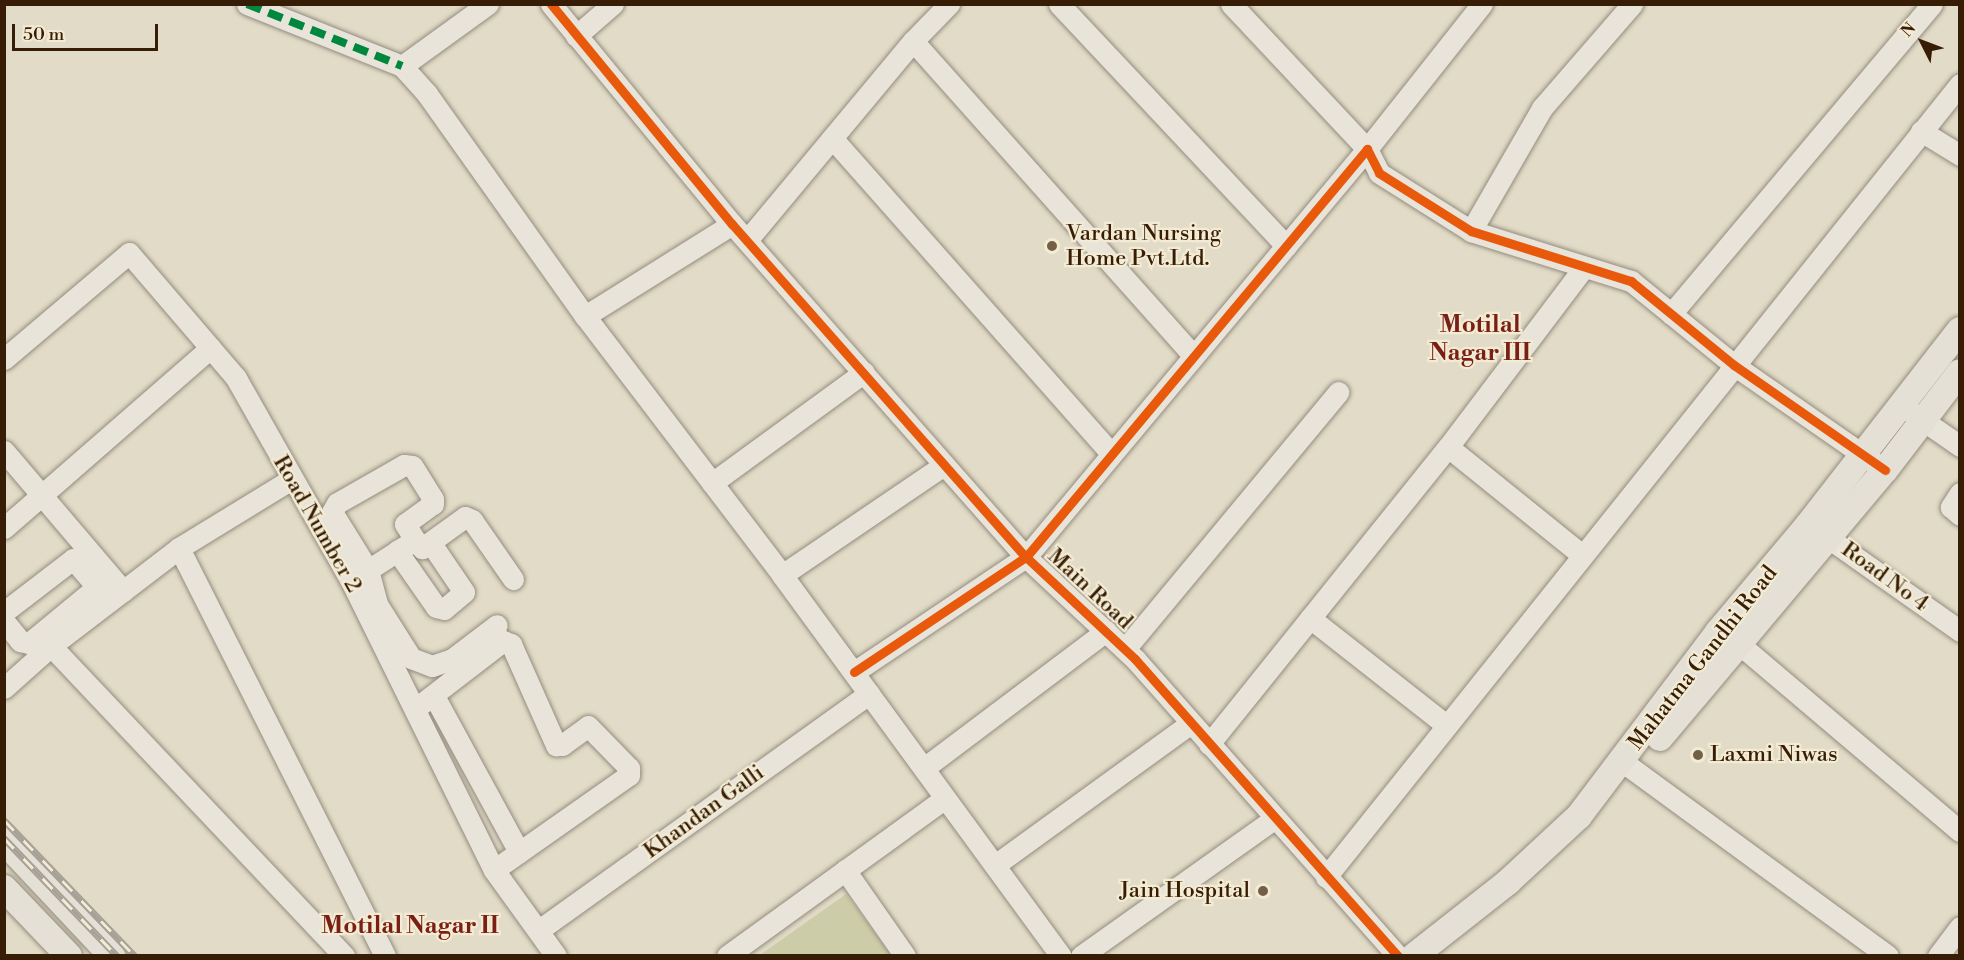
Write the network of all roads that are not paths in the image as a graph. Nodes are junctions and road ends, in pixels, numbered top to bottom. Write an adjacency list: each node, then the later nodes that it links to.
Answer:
1 (247, 4): 13 (street)
2 (488, 4): 13 (street)
3 (550, 4): 11 (street, Main Road)
4 (613, 4): 11 (street)
5 (949, 4): 12 (street)
6 (1059, 4): 22 (street)
7 (1231, 4): 17 (street)
8 (1482, 4): 17 (street)
9 (1632, 4): 20 (street)
10 (1932, 4): 24 (street)
11 (576, 36): 19 (street, Main Road)
12 (913, 41): 16 (street); 28 (street)
13 (402, 66): 25 (street)
14 (1959, 84): 15 (street)
15 (1922, 131): 18 (street); 30 (street)
16 (831, 138): 21 (street); 38 (street)
17 (1367, 149): 20 (street); 22 (street)
18 (1959, 155)
19 (732, 224): 21 (street, Main Road); 25 (street)
20 (1472, 231): 23 (street)
21 (748, 239): 31 (street, Main Road)
22 (1286, 246): 28 (street)
23 (1584, 267): 24 (street); 36 (street)
24 (1671, 314): 30 (street)
25 (585, 316): 43 (street)
26 (1959, 330): 34 (main road, Mahatma Gandhi Road)
27 (210, 348): 29 (street, Road Number 2); 42 (street, Road Number 2); 45 (street)
28 (1194, 356): 38 (street)
29 (4, 359)
30 (1734, 365): 39 (street); 51 (street)
31 (864, 372): 40 (street, Main Road); 43 (street)
32 (1959, 372): 34 (main road, Mahatma Gandhi Road)
33 (1338, 392): 65 (street)
34 (1911, 412): 35 (street); 39 (main road, Mahatma Gandhi Road); 41 (main road, Mahatma Gandhi Road)
35 (1959, 446)
36 (1448, 447): 51 (street); 58 (street)
37 (4, 451): 45 (street)
38 (1112, 453): 52 (street)
39 (1864, 454): 41 (street); 48 (main road, Mahatma Gandhi Road)
40 (944, 465): 52 (street, Main Road); 53 (street)
41 (1885, 470): 48 (main road, Mahatma Gandhi Road)
42 (290, 480): 50 (street); 54 (street, Road Number 2)
43 (712, 483): 53 (street)
44 (1959, 493): 46 (street)
45 (43, 496): 47 (street); 56 (street)
46 (1959, 515)
47 (4, 528)
48 (1818, 531): 62 (street, Road No 4); 63 (main road, Mahatma Gandhi Road)
49 (414, 545): 54 (street); 54 (street); 55 (street)
50 (179, 548): 56 (street); 92 (street)
51 (1582, 555): 72 (street)
52 (1026, 556): 61 (street, Main Road); 66 (street)
53 (782, 575): 66 (street)
54 (359, 576): 60 (street); 70 (street, Road Number 2)
55 (513, 579)
56 (110, 593): 57 (street); 59 (street); 64 (street)
57 (4, 612)
58 (1310, 618): 72 (street); 73 (street)
59 (4, 621)
60 (497, 625)
61 (1106, 631): 65 (street, Main Road); 75 (street)
62 (1959, 631)
63 (1732, 633): 74 (main road, Mahatma Gandhi Road); 77 (street); 79 (street)
64 (51, 646): 67 (street); 91 (street)
65 (1125, 650): 71 (street, Main Road)
66 (854, 672): 68 (street)
67 (4, 688)
68 (869, 694): 75 (street); 88 (street, Khandan Galli)
69 (434, 696): 70 (street); 81 (street); 81 (street)
70 (416, 708): 83 (street, Road Number 2)
71 (1191, 723): 73 (street, Main Road); 82 (street)
72 (1447, 726): 85 (street)
73 (1209, 744): 78 (street, Main Road)
74 (1628, 765): 99 (main road, Mahatma Gandhi Road); 100 (main road, Mahatma Gandhi Road); 101 (street)
75 (924, 768): 76 (street)
76 (945, 798): 82 (street); 84 (street)
77 (1959, 815)
78 (1274, 819): 85 (street, Main Road); 97 (street)
79 (1959, 831)
80 (4, 841): 90 (main road)
81 (519, 852): 83 (street)
82 (995, 865): 96 (street)
83 (494, 870): 88 (street, Road Number 2)
84 (845, 870): 94 (street); 95 (street)
85 (1326, 877): 98 (street, Main Road)
86 (4, 888): 89 (main road)
87 (1959, 927): 102 (street)
88 (539, 930): 93 (street, Road Number 2)
89 (69, 956)
90 (112, 956)
91 (344, 956)
92 (386, 956)
93 (556, 956)
94 (727, 956)
95 (905, 956)
96 (1061, 956)
97 (1081, 956)
98 (1398, 956)
99 (1414, 956)
100 (1443, 956)
101 (1888, 956)
102 (1938, 956)

